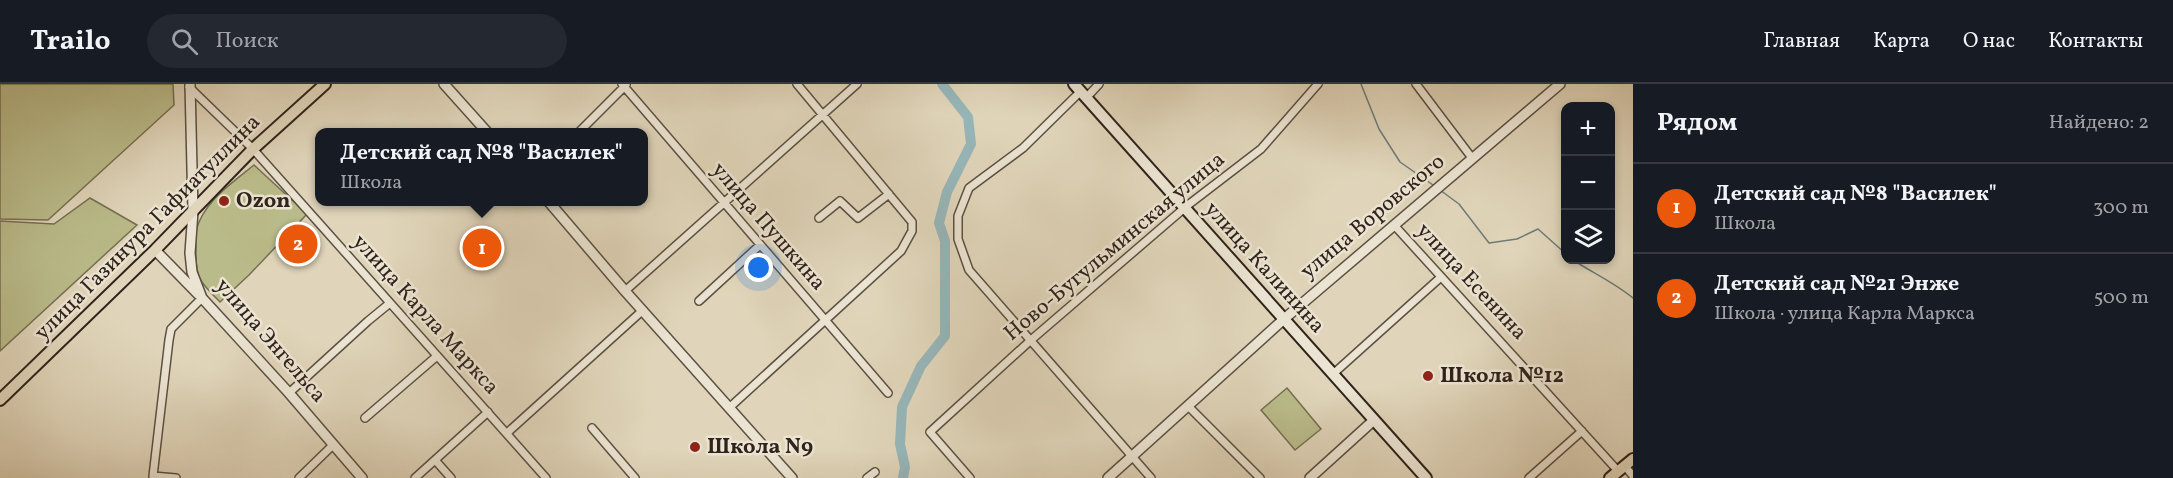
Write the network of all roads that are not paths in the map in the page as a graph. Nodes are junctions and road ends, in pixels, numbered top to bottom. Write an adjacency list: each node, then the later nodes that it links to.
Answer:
1 (325, 84): 15 (main road, улица Газинура Гафиатуллина)
2 (444, 84): 13 (street)
3 (797, 84): 12 (street)
4 (857, 84): 12 (street)
5 (1099, 84): 11 (street)
6 (1318, 84): 20 (street, Ново-Бугульминская улица)
7 (1416, 84): 16 (street)
8 (1560, 84): 16 (street, улица Воровского)
9 (624, 85): 14 (street); 18 (street, улица Пушкина)
10 (190, 86): 15 (street, улица Карла Маркса); 21 (street, улица Энгельса)
11 (1080, 91): 20 (main road, улица Калинина); 34 (street)
12 (823, 115): 17 (street); 18 (street)
13 (483, 128)
14 (583, 128)
15 (253, 149): 21 (main road, улица Газинура Гафиатуллина); 30 (street, улица Карла Маркса)
16 (1472, 158): 23 (street, улица Воровского)
17 (889, 194): 22 (street); 33 (street)
18 (724, 204): 24 (street, улица Пушкина); 27 (street)
19 (553, 206): 27 (street)
20 (1184, 209): 32 (main road, улица Калинина); 34 (street, Ново-Бугульминская улица)
21 (193, 212): 25 (main road, улица Газинура Гафиатуллина); 28 (street, улица Энгельса)
22 (819, 218)
23 (1394, 225): 26 (street, улица Есенина); 32 (street, улица Воровского)
24 (760, 245): 29 (street); 33 (street, улица Пушкина)
25 (155, 250): 28 (street); 39 (main road, улица Газинура Гафиатуллина)
26 (1441, 277): 36 (street); 46 (street, улица Есенина)
27 (625, 291): 31 (street)
28 (202, 298): 37 (street, улица Энгельса); 54 (street)
29 (699, 301)
30 (390, 303): 35 (street, улица Карла Маркса); 37 (street)
31 (642, 311): 41 (street); 47 (street)
32 (1284, 319): 36 (main road, улица Калинина); 40 (street, улица Воровского)
33 (824, 320): 38 (street, улица Пушкина); 41 (street)
34 (1031, 340): 49 (street); 63 (street, Ново-Бугульминская улица)
35 (437, 356): 42 (street, улица Карла Маркса); 43 (street)
36 (1333, 374): 44 (main road, улица Калинина)
37 (289, 393): 48 (street, улица Энгельса)
38 (888, 393)
39 (0, 400)
40 (1188, 406): 49 (street, улица Воровского); 66 (street)
41 (729, 408): 61 (street)
42 (488, 412): 47 (street, улица Карла Маркса); 50 (street)
43 (365, 418)
44 (1374, 420): 67 (street); 68 (main road, улица Калинина)
45 (592, 428): 60 (street)
46 (1582, 431): 51 (street, улица Есенина); 69 (street)
47 (507, 434): 59 (street, улица Карла Маркса)
48 (333, 445): 55 (street); 56 (street, улица Энгельса)
49 (1132, 457): 64 (street, улица Воровского); 65 (street)
50 (435, 460): 57 (street); 58 (street)
51 (1621, 469): 53 (street, улица Есенина)
52 (875, 472): 62 (street)
53 (1633, 476)
54 (176, 478)
55 (299, 478)
56 (362, 478)
57 (415, 478)
58 (451, 478)
59 (546, 478)
60 (635, 478)
61 (792, 478)
62 (867, 478)
63 (970, 478)
64 (1108, 478)
65 (1151, 478)
66 (1260, 478)
67 (1310, 478)
68 (1426, 478)
69 (1529, 478)

